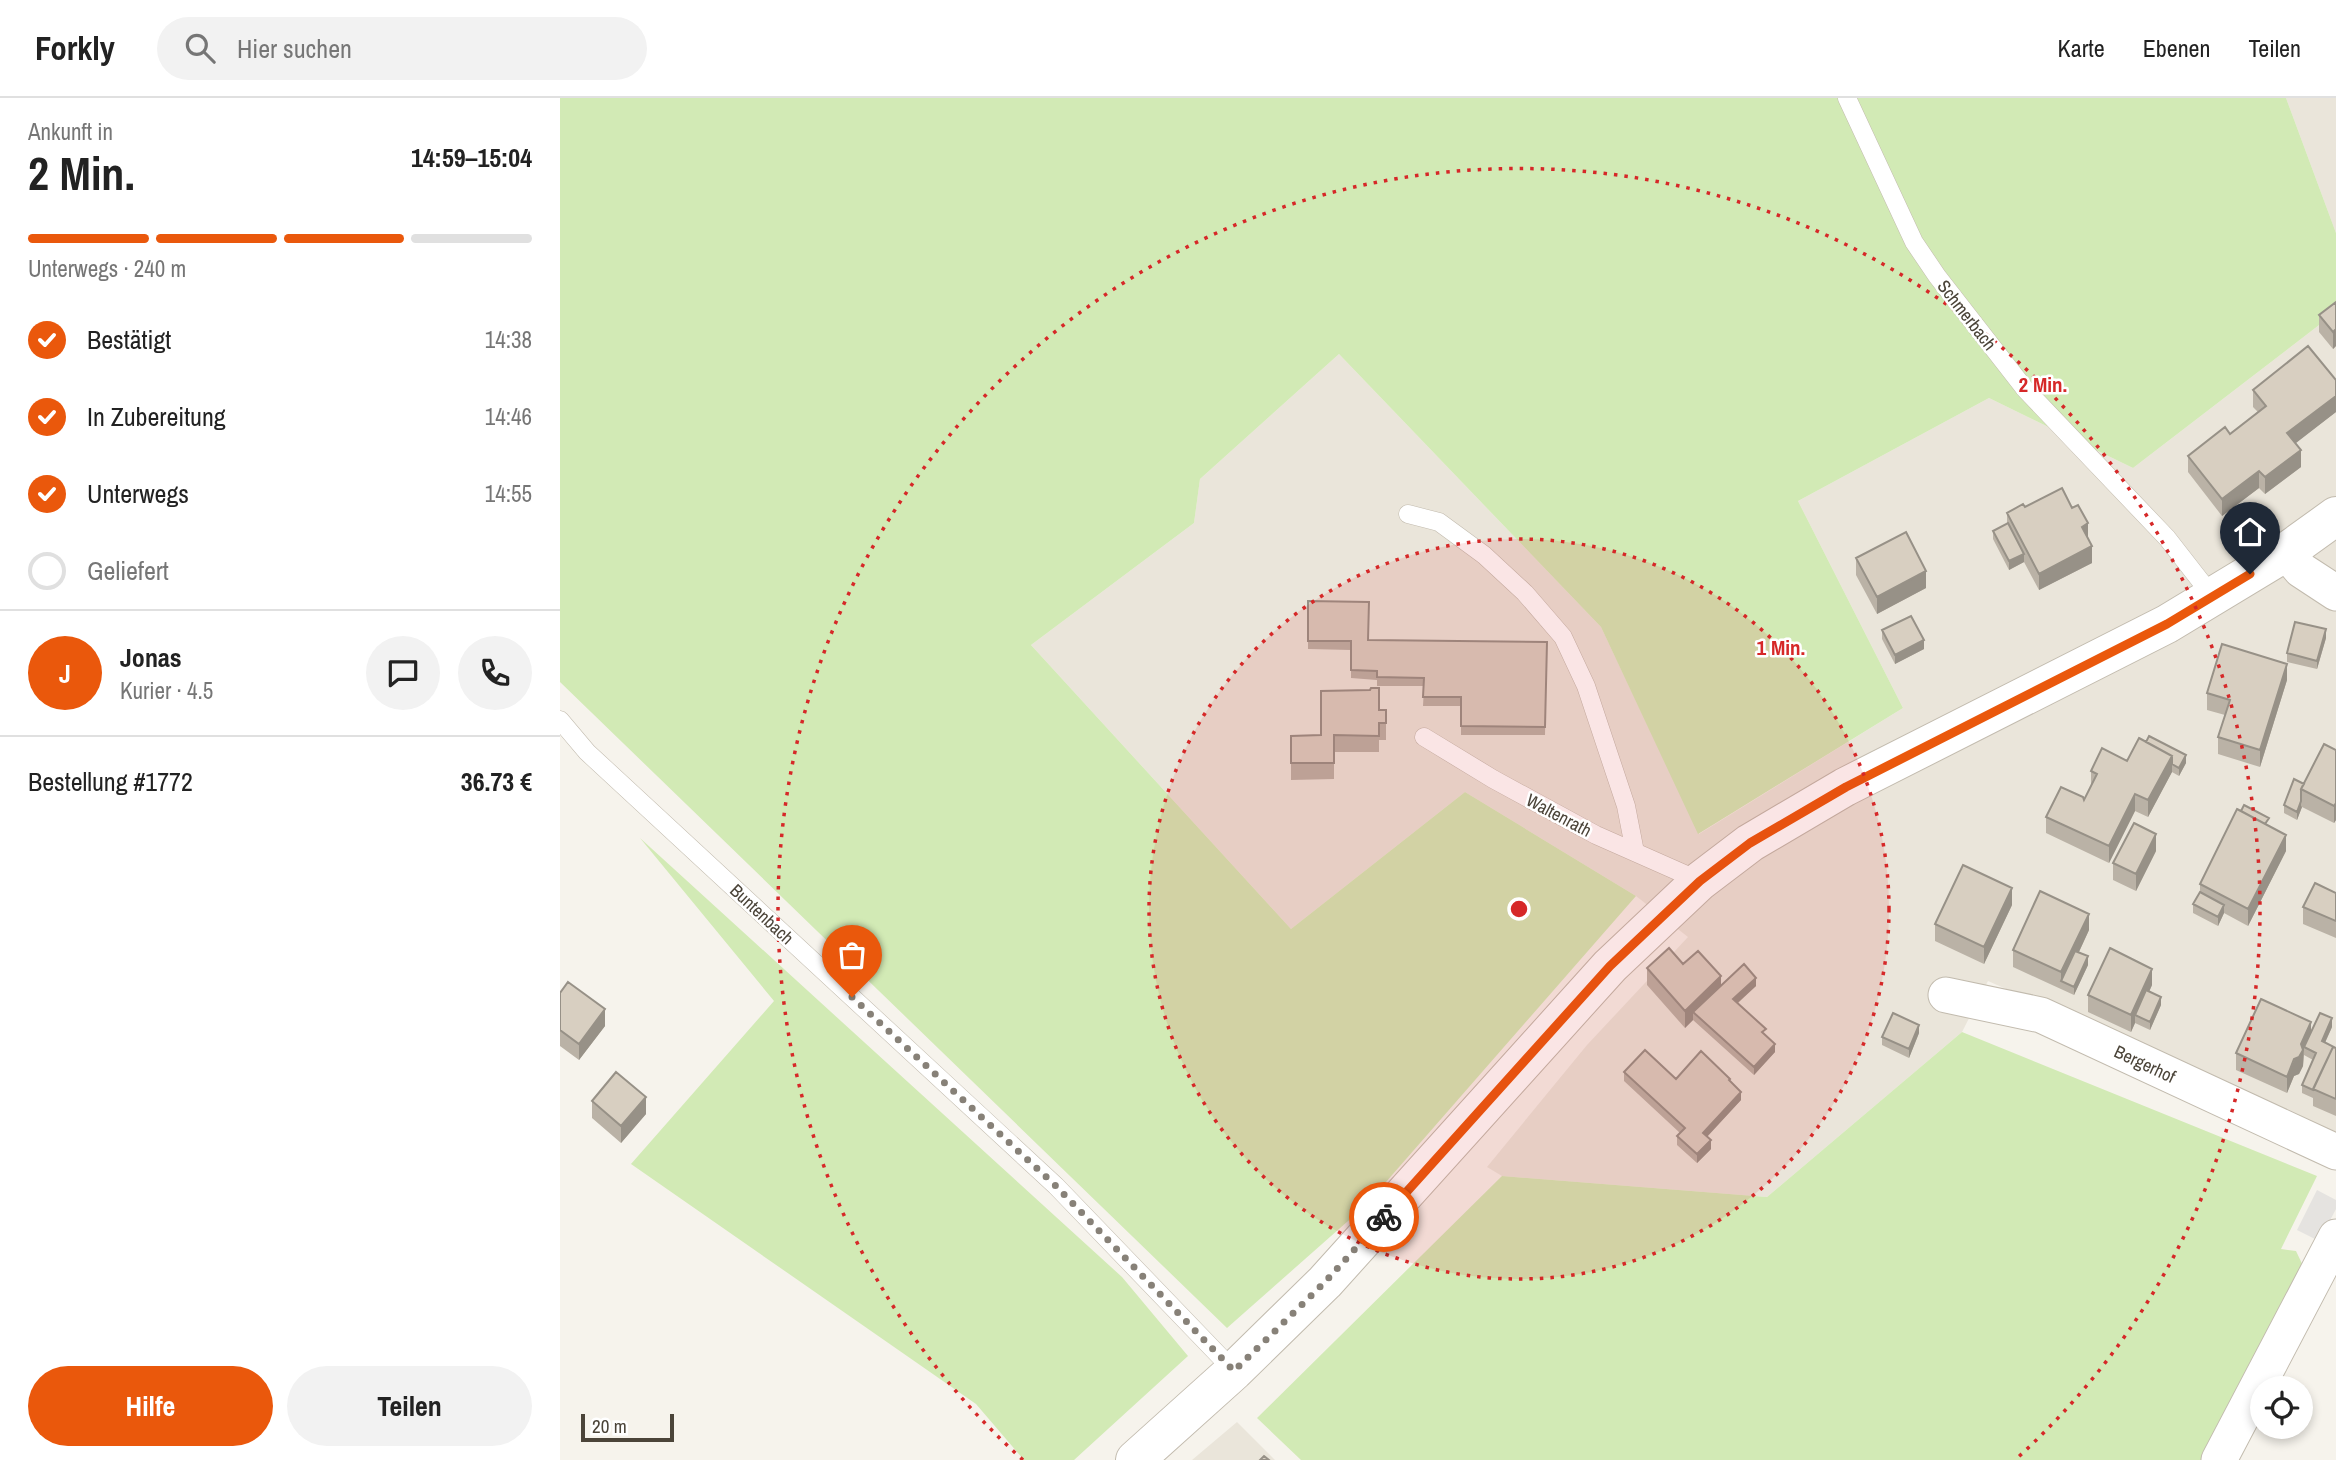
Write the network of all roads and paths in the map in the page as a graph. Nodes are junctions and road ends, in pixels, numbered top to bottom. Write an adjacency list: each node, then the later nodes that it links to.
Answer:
1 (1847, 98): 6 (lane, Schmerbach)
2 (1408, 514): 9 (lane)
3 (2336, 516): 4 (street)
4 (2287, 552): 5 (street); 6 (street)
5 (2336, 593)
6 (2213, 597): 10 (street)
7 (560, 720): 14 (lane, Buntenbach)
8 (1424, 737): 9 (lane, Waltenrath)
9 (1635, 852): 10 (lane, Waltenrath)
10 (1700, 881): 14 (street)
11 (1946, 995): 12 (street, Bergerhof)
12 (2336, 1152)
13 (2336, 1237): 16 (street)
14 (1222, 1383): 15 (street)
15 (1135, 1460)
16 (2219, 1460)

